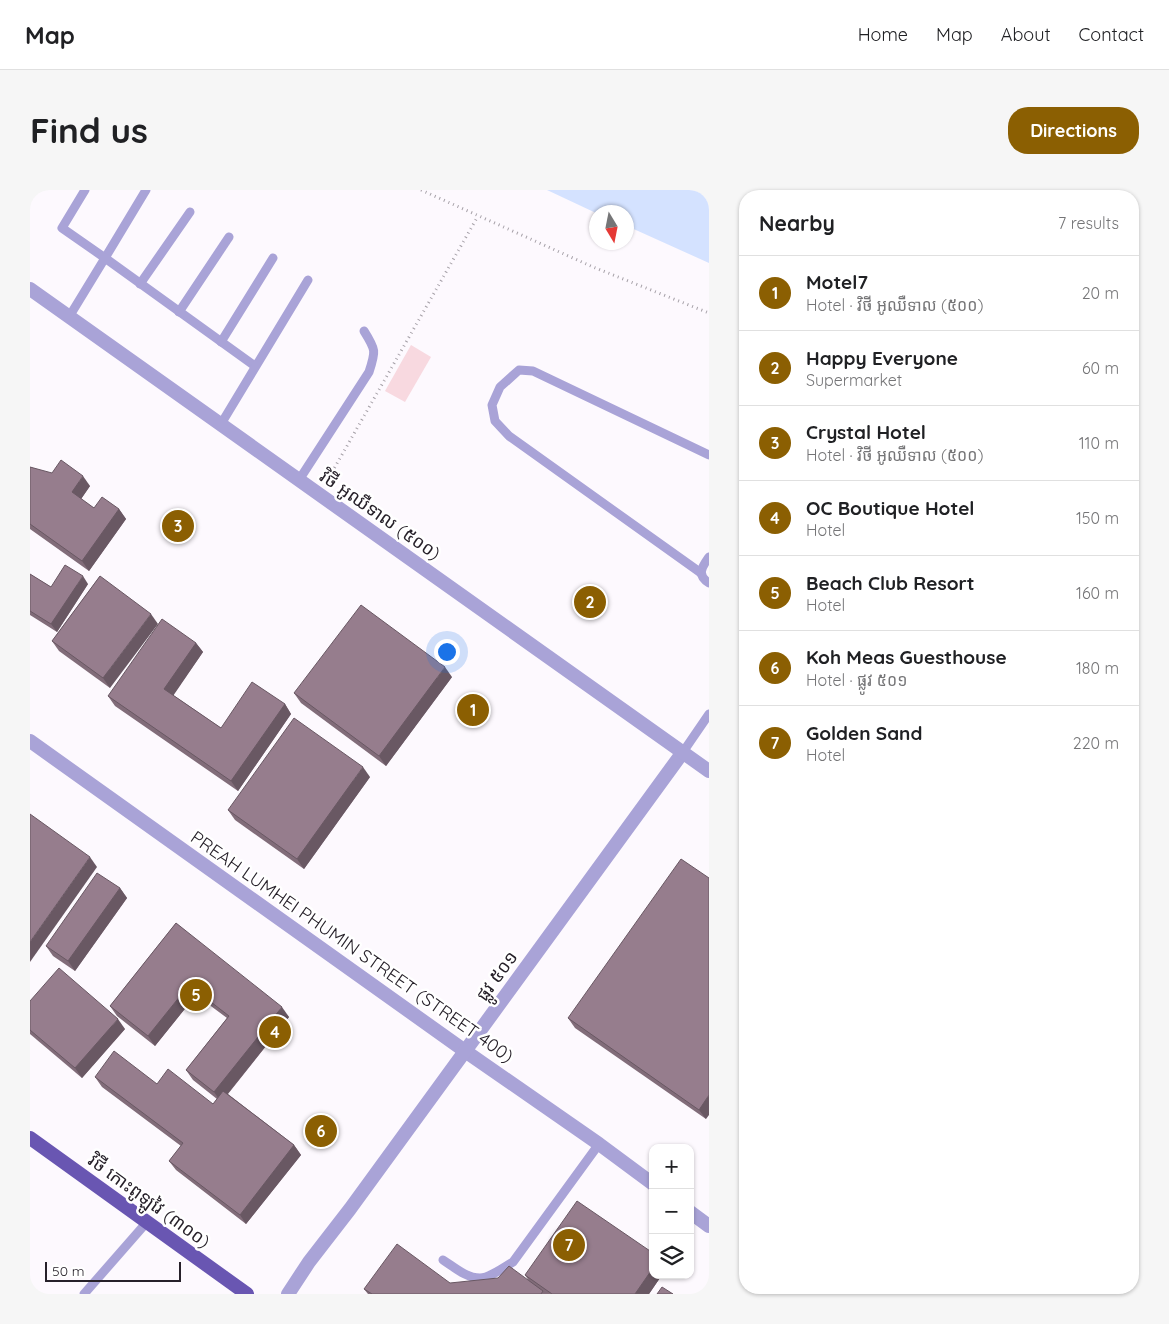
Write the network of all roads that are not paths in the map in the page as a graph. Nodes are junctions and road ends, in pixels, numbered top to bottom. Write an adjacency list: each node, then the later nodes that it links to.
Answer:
1 (84, 190): 5 (lane)
2 (146, 190): 5 (lane)
3 (190, 212): 8 (lane)
4 (230, 237): 10 (lane)
5 (105, 258): 8 (lane); 11 (lane)
6 (273, 258): 13 (lane)
7 (308, 280): 14 (lane)
8 (140, 284): 10 (lane)
9 (30, 289): 11 (street, វិថី អូឈឺទាល (៥០០))
10 (179, 312): 13 (lane)
11 (69, 317): 15 (street, វិថី អូឈឺទាល (៥០០))
12 (364, 331): 17 (lane)
13 (221, 342): 14 (lane)
14 (255, 366): 15 (lane)
15 (220, 424): 17 (street, វិថី អូឈឺទាល (៥០០))
16 (709, 456): 19 (lane)
17 (299, 480): 23 (street, វិថី អូឈឺទាល (៥០០))
18 (709, 557): 19 (lane)
19 (701, 573): 20 (lane)
20 (709, 583)
21 (709, 714): 23 (lane)
22 (30, 741): 25 (street, PREAH LUMHEI PHUMIN STREET (STREET 400))
23 (683, 752): 24 (street, វិថី អូឈឺទាល (៥០០)); 25 (street, ផ្លូវ ៥០១)
24 (709, 771)
25 (465, 1051): 27 (street, PREAH LUMHEI PHUMIN STREET (STREET 400)); 35 (street, ផ្លូវ ៥០១)
26 (30, 1138): 30 (main road, វិថី កោះពូឡូវៃ (៣០០))
27 (600, 1144): 28 (street, PREAH LUMHEI PHUMIN STREET (STREET 400)); 32 (lane)
28 (649, 1181)
29 (694, 1215): 31 (street)
30 (147, 1222): 33 (lane); 34 (main road, វិថី កោះពូឡូវៃ (៣០០))
31 (709, 1226)
32 (443, 1260)
33 (84, 1294)
34 (247, 1294)
35 (288, 1294)

